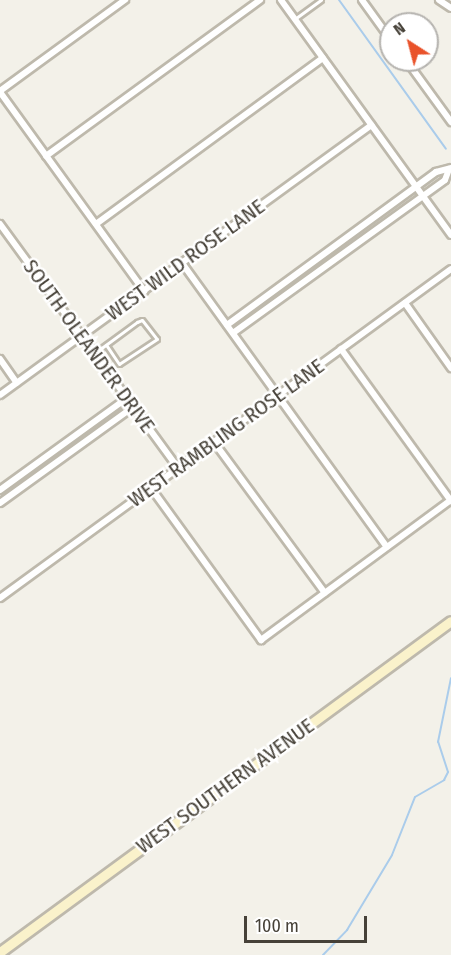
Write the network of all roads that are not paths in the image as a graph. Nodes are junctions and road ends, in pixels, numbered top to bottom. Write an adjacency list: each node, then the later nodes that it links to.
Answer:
1 (125, 0): 12 (street)
2 (260, 0): 15 (street)
3 (281, 0): 8 (street)
4 (321, 0): 8 (lane)
5 (362, 0): 9 (street)
6 (440, 0): 7 (street)
7 (451, 8)
8 (294, 19): 10 (street)
9 (379, 23)
10 (323, 58): 14 (street); 20 (street)
11 (415, 72): 13 (street)
12 (0, 92): 15 (street)
13 (451, 123)
14 (371, 125): 17 (street); 22 (street, WEST WILD ROSE LANE)
15 (46, 156): 20 (street)
16 (450, 169): 17 (street); 18 (street)
17 (416, 187): 18 (street); 26 (street)
18 (423, 196): 21 (street); 27 (street)
19 (0, 224): 28 (street, SOUTH OLEANDER DRIVE)
20 (96, 224): 24 (street)
21 (451, 236)
22 (182, 263): 24 (street, WEST WILD ROSE LANE); 26 (street)
23 (451, 269): 25 (street, WEST RAMBLING ROSE LANE)
24 (144, 291): 28 (street, WEST WILD ROSE LANE)
25 (405, 303): 30 (street, WEST RAMBLING ROSE LANE); 33 (street)
26 (226, 325): 27 (street)
27 (232, 333): 36 (street)
28 (81, 336): 31 (street, SOUTH OLEANDER DRIVE); 34 (street, WEST WILD ROSE LANE)
29 (106, 345): 29 (lane); 31 (lane)
30 (341, 350): 36 (street, WEST RAMBLING ROSE LANE); 45 (street)
31 (94, 353): 37 (street, SOUTH OLEANDER DRIVE)
32 (0, 359): 34 (street)
33 (451, 368)
34 (17, 383): 35 (street, WEST WILD ROSE LANE)
35 (0, 395)
36 (277, 396): 39 (street, WEST RAMBLING ROSE LANE); 47 (street)
37 (127, 398): 38 (street, SOUTH OLEANDER DRIVE); 40 (street)
38 (133, 406): 41 (street); 42 (street, SOUTH OLEANDER DRIVE)
39 (214, 442): 42 (street, WEST RAMBLING ROSE LANE); 48 (street)
40 (50, 453): 41 (street); 44 (street)
41 (56, 462): 46 (street)
42 (178, 468): 43 (street, WEST RAMBLING ROSE LANE)
43 (151, 488): 48 (street); 49 (street, WEST RAMBLING ROSE LANE)
44 (0, 490)
45 (451, 501): 47 (street)
46 (0, 503)
47 (387, 548): 48 (street)
48 (325, 593)
49 (0, 598)
50 (451, 621): 51 (main road, WEST SOUTHERN AVENUE)
51 (0, 952)

